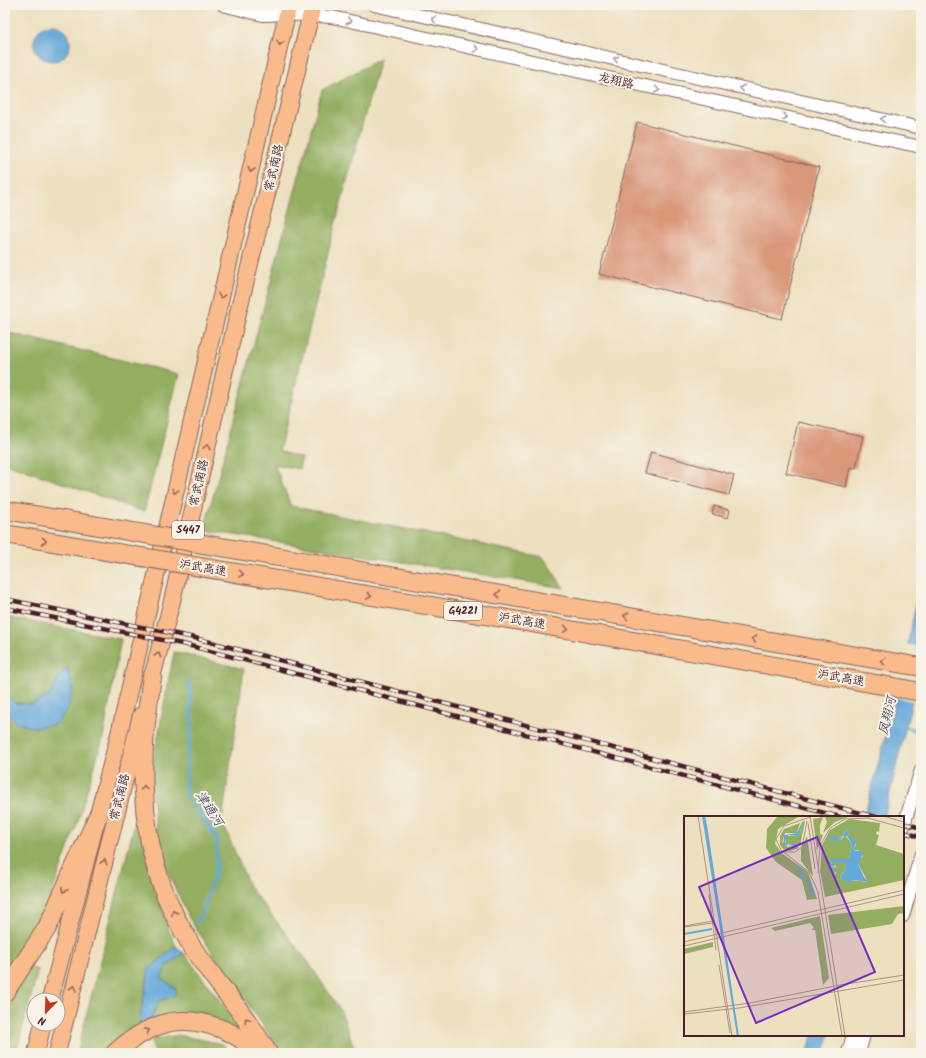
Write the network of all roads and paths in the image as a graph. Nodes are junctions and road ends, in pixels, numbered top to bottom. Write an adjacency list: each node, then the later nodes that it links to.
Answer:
1 (223, 5): 3 (street, 龙翔路)
2 (374, 5): 5 (street, 龙翔路, one-way to 2)
3 (288, 10): 4 (street, 龙翔路); 14 (main road, 常武南路 / S447, one-way to 14)
4 (312, 10): 6 (street, 龙翔路, one-way to 6); 10 (main road, 常武南路 / S447, one-way to 4)
5 (921, 128)
6 (921, 147)
7 (5, 510): 9 (highway, 沪武高速 / G4221, one-way to 7, bridge)
8 (5, 534): 11 (highway, 沪武高速 / G4221, one-way to 11, bridge)
9 (921, 667)
10 (152, 677): 24 (main road, 常武南路 / S447, one-way to 10); 27 (highway, one-way to 10)
11 (921, 692)
12 (921, 770): 13 (street)
13 (919, 788): 15 (street)
14 (98, 816): 18 (highway, one-way to 18); 19 (main road, 常武南路 / S447)
15 (904, 826)
16 (921, 854): 17 (street)
17 (904, 913)
18 (5, 992)
19 (52, 992)
20 (41, 1032): 23 (main road)
21 (854, 1036): 28 (street)
22 (864, 1036): 29 (street)
23 (36, 1053)
24 (56, 1053)
25 (115, 1053): 26 (highway, one-way to 26)
26 (256, 1053)
27 (268, 1053)
28 (848, 1053)
29 (859, 1053)

